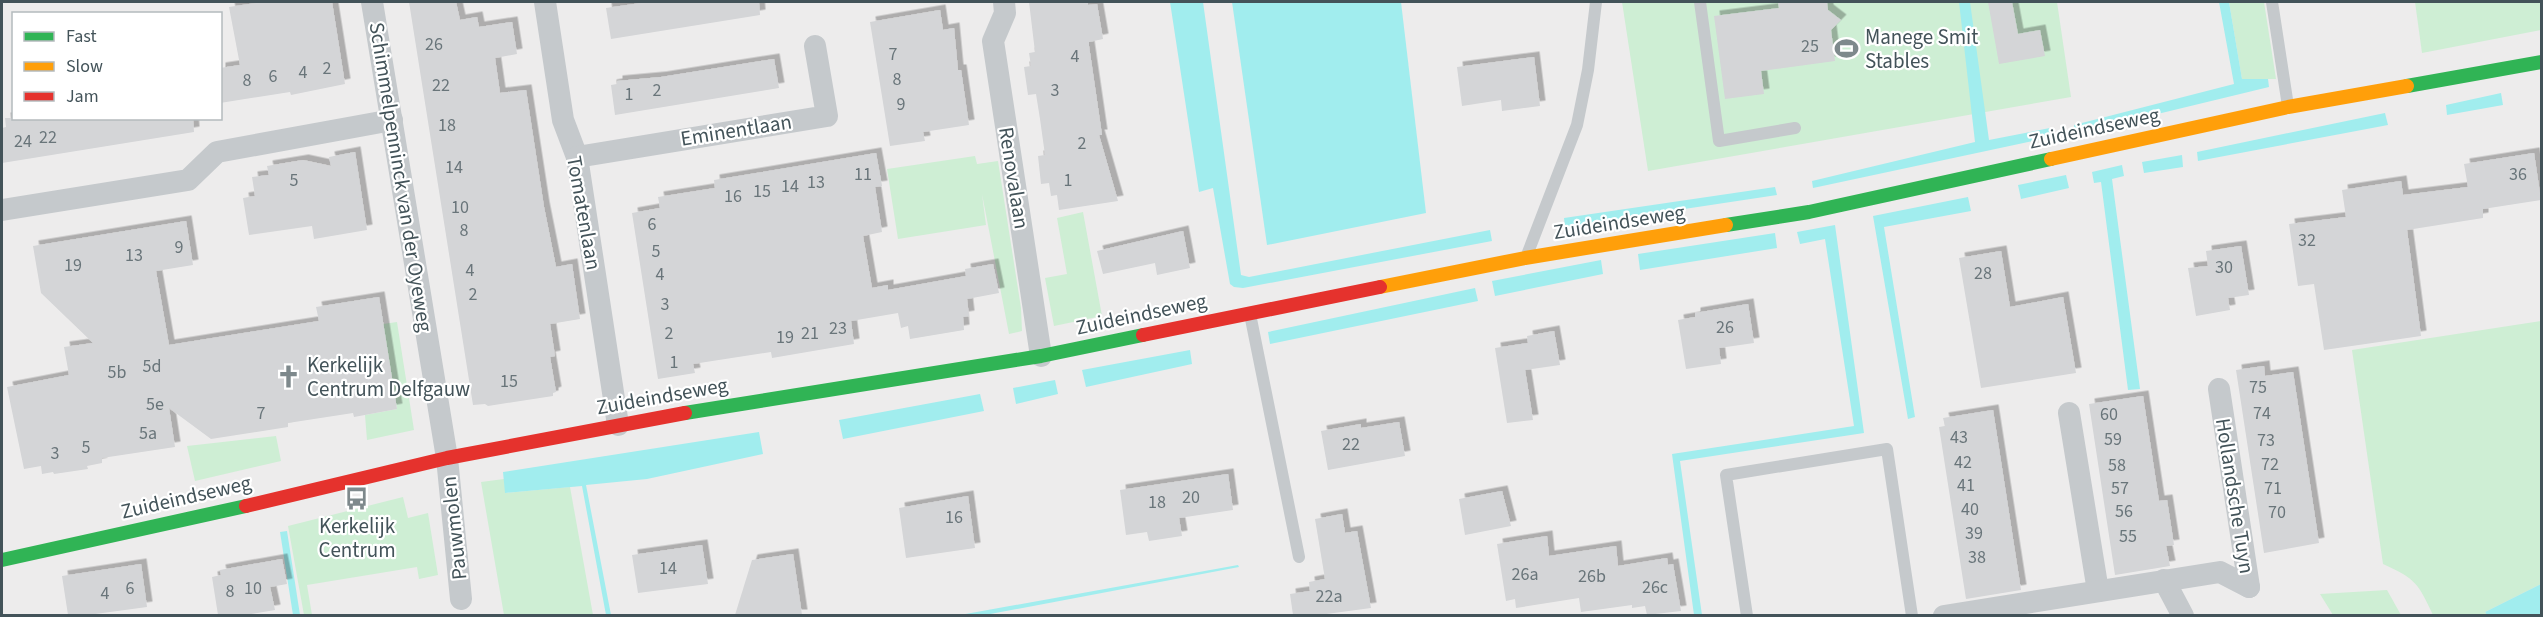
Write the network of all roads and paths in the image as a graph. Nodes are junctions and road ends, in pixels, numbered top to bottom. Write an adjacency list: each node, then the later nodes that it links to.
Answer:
1 (372, 2): 10 (street, Schimmelpenninck van der Oyeweg)
2 (545, 2): 12 (street, Tomatenlaan)
3 (1004, 2): 16 (street, Renovalaan)
4 (1596, 2): 14 (lane)
5 (1700, 2): 11 (lane)
6 (2272, 2): 9 (lane)
7 (815, 46): 12 (street, Eminentlaan)
8 (2541, 62): 9 (street, Zuideindseweg)
9 (2288, 107): 14 (street, Zuideindseweg)
10 (393, 120): 13 (street); 20 (street, Schimmelpenninck van der Oyeweg)
11 (1795, 128)
12 (577, 157): 19 (street, Tomatenlaan)
13 (2, 210)
14 (1526, 258): 15 (street, Zuideindseweg)
15 (1249, 313): 16 (street, Zuideindseweg); 21 (lane)
16 (1041, 356): 19 (street, Zuideindseweg)
17 (2219, 389): 23 (street, Hollandsche Tuyn)
18 (2069, 413): 24 (street)
19 (618, 425): 20 (street, Zuideindseweg)
20 (447, 458): 22 (street, Zuideindseweg); 25 (street, Pauwmolen)
21 (1299, 557)
22 (2, 560)
23 (2164, 580): 24 (street, Hollandsche Tuyn); 30 (street)
24 (2098, 591): 26 (street, Hollandsche Tuyn)
25 (461, 599)
26 (2015, 610): 29 (street, Hollandsche Tuyn)
27 (1747, 615): 28 (lane)
28 (1912, 615)
29 (1944, 615)
30 (2183, 615)

